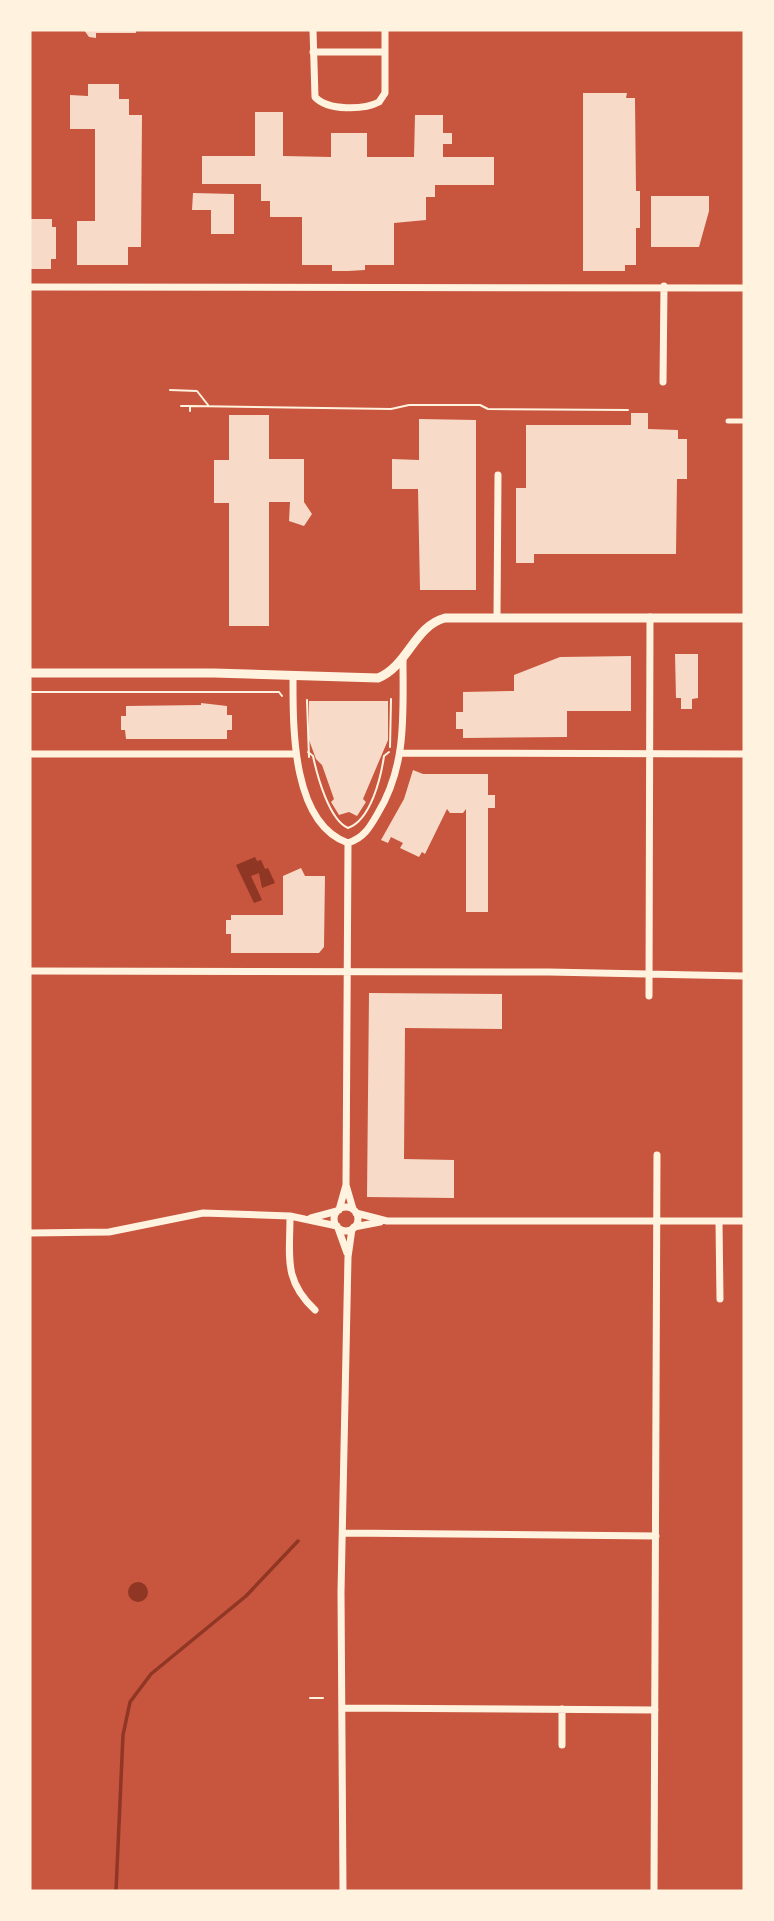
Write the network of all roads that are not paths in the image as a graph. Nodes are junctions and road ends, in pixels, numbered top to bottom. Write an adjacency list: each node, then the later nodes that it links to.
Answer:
1 (313, 30): 3 (street)
2 (385, 30): 4 (street)
3 (313, 52): 4 (street); 4 (street)
4 (385, 52)
5 (664, 286): 6 (street); 7 (street); 8 (street)
6 (30, 287)
7 (744, 288)
8 (663, 382)
9 (728, 421): 10 (street)
10 (744, 421)
11 (498, 475): 12 (street)
12 (497, 617): 13 (street); 15 (street)
13 (650, 617): 14 (street); 19 (street)
14 (744, 618)
15 (403, 660): 17 (street); 18 (street)
16 (30, 673): 17 (street)
17 (293, 676): 21 (street)
18 (402, 753): 19 (street); 23 (street)
19 (649, 753): 22 (street); 26 (street)
20 (30, 754): 21 (street)
21 (296, 754): 23 (street)
22 (744, 754)
23 (348, 843): 25 (street)
24 (30, 971): 25 (street)
25 (346, 971): 26 (street); 30 (street)
26 (649, 975): 27 (street); 28 (street)
27 (744, 976)
28 (649, 996)
29 (657, 1155): 36 (street)
30 (346, 1185): 31 (street); 32 (street)
31 (338, 1211): 32 (street); 34 (street); 39 (street)
32 (354, 1211): 35 (street); 40 (street)
33 (290, 1216): 34 (street); 41 (street); 44 (street)
34 (307, 1218): 39 (street)
35 (387, 1221): 36 (street); 40 (street)
36 (657, 1221): 38 (street); 46 (street)
37 (744, 1221): 38 (street)
38 (719, 1222): 43 (street)
39 (337, 1227): 40 (street); 42 (street)
40 (353, 1228): 42 (street)
41 (30, 1233)
42 (348, 1257): 45 (street)
43 (720, 1299)
44 (315, 1310)
45 (342, 1534): 46 (street); 47 (street)
46 (656, 1536): 49 (street)
47 (343, 1708): 48 (street); 51 (street)
48 (562, 1709): 49 (street); 50 (street)
49 (655, 1710): 52 (street)
50 (562, 1745)
51 (343, 1891)
52 (654, 1891)

